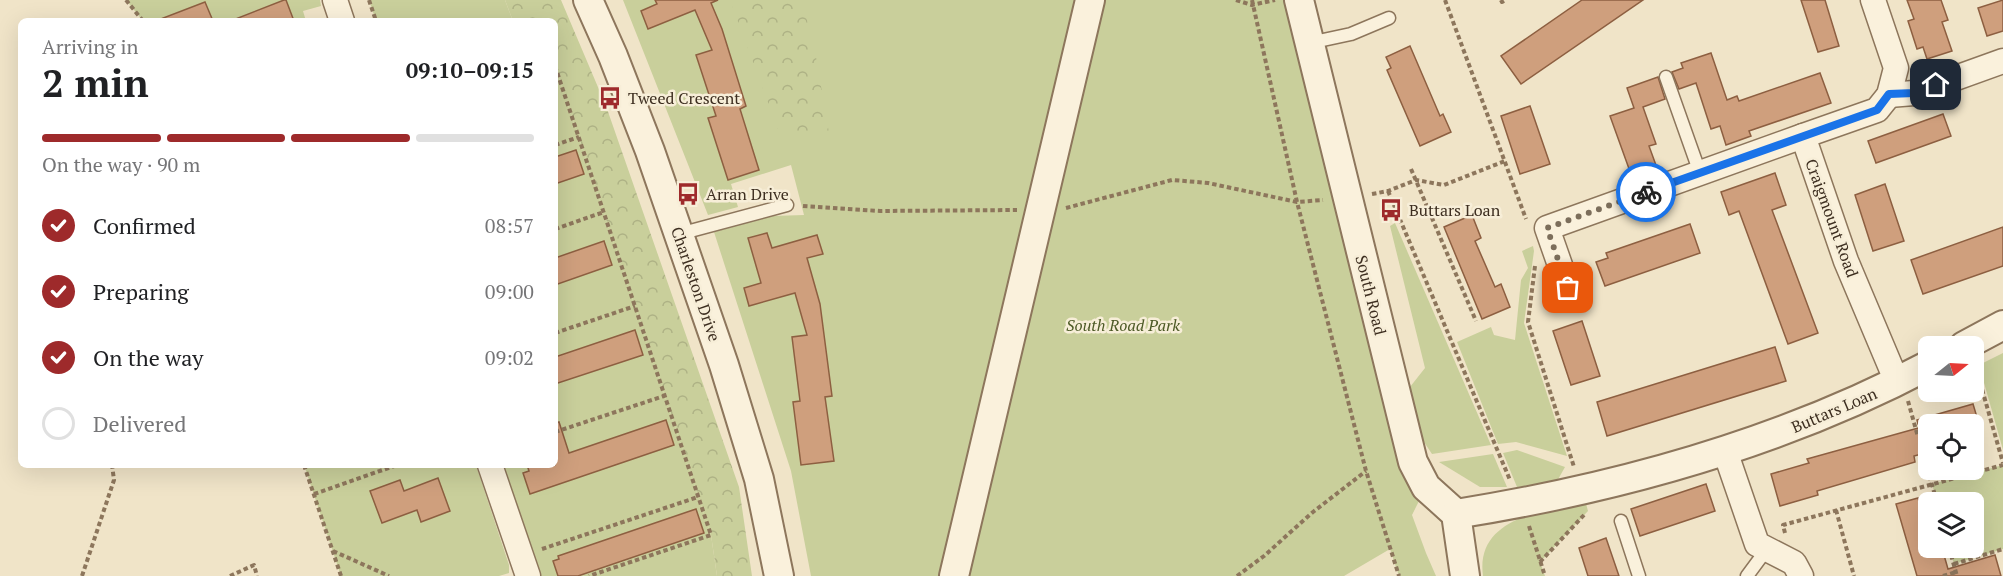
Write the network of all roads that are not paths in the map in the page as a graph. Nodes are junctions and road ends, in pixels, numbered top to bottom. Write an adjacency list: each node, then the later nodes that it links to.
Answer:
1 (335, 0): 6 (street)
2 (588, 0): 15 (street, Charleston Drive)
3 (1090, 0): 29 (street)
4 (1299, 0): 8 (street, South Road)
5 (1874, 0): 11 (street)
6 (341, 18)
7 (1389, 18): 8 (lane)
8 (1309, 43): 23 (street, South Road)
9 (2003, 61): 11 (street)
10 (1666, 76): 13 (lane)
11 (1889, 94): 12 (street)
12 (1803, 136): 13 (street); 20 (street, Craigmount Road)
13 (1700, 173): 16 (street)
14 (787, 205): 15 (lane)
15 (679, 234): 28 (street, Charleston Drive)
16 (1568, 288)
17 (2003, 325): 18 (street)
18 (1983, 336)
19 (1918, 371): 20 (street, Buttars Loan)
20 (1897, 382): 21 (street, Buttars Loan)
21 (1725, 451): 23 (street, Buttars Loan); 25 (street)
22 (491, 468): 26 (street)
23 (1456, 514): 30 (street)
24 (1622, 521): 31 (lane)
25 (1767, 549): 27 (street); 32 (lane)
26 (525, 566)
27 (1797, 569)
28 (779, 576)
29 (954, 576)
30 (1465, 576)
31 (1639, 576)
32 (1747, 576)

